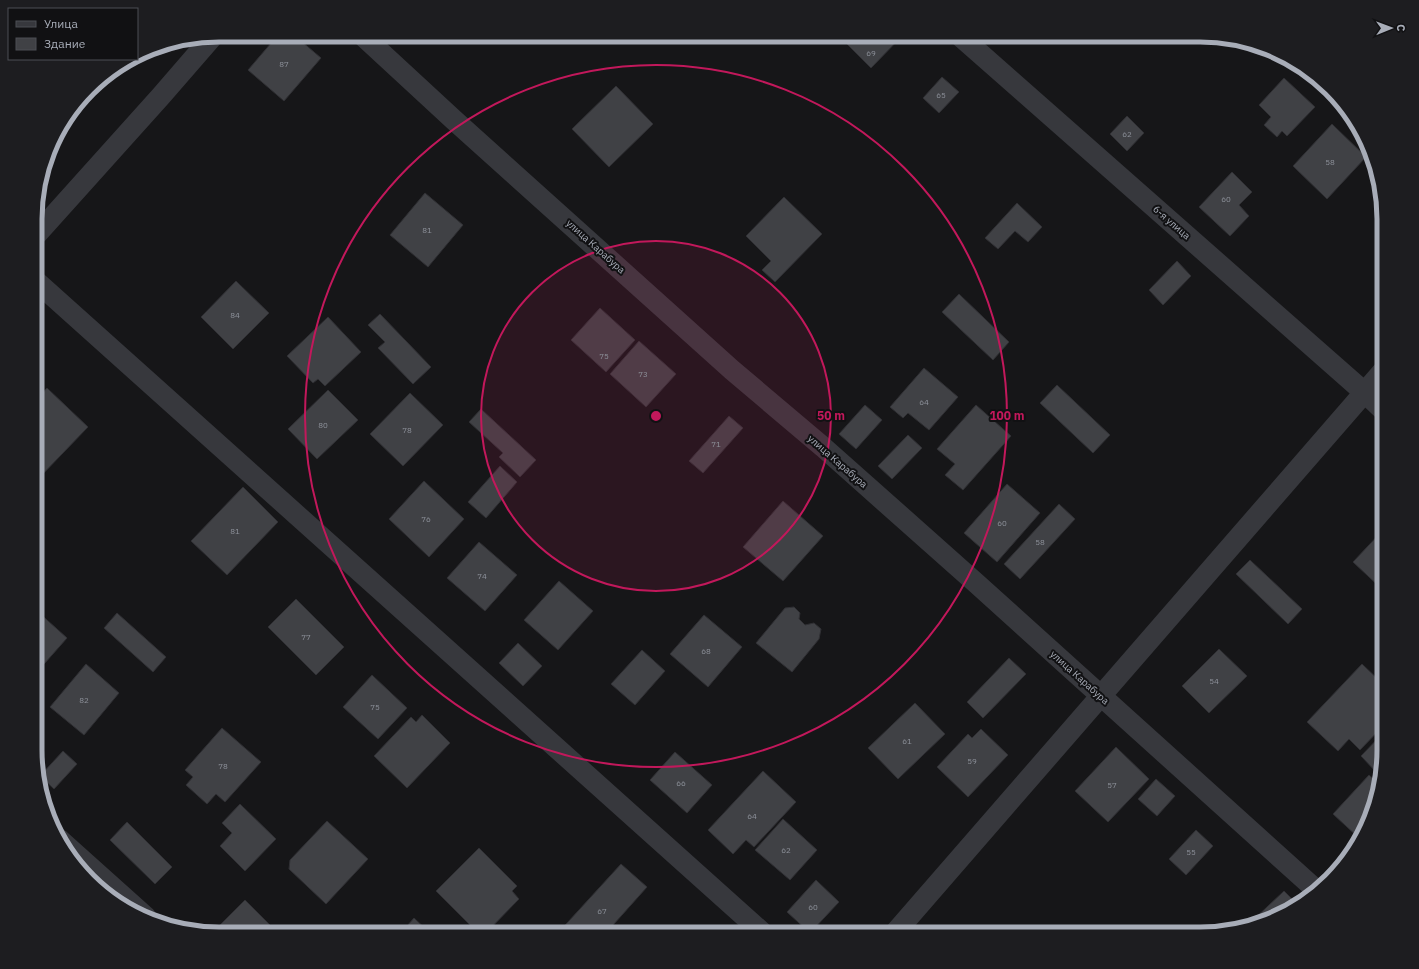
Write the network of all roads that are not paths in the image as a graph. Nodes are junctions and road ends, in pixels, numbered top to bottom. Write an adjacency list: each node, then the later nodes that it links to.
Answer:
1 (208, 42): 4 (street)
2 (370, 42): 9 (street, улица Карабура)
3 (967, 42): 7 (street, 6-я улица)
4 (42, 227)
5 (42, 287): 13 (street)
6 (1377, 378): 7 (street)
7 (1364, 392): 8 (street, 6-я улица); 9 (street)
8 (1377, 404)
9 (1100, 696): 11 (street, улица Карабура); 14 (street)
10 (78, 857): 12 (street)
11 (1312, 887)
12 (131, 903)
13 (756, 927)
14 (900, 927)

